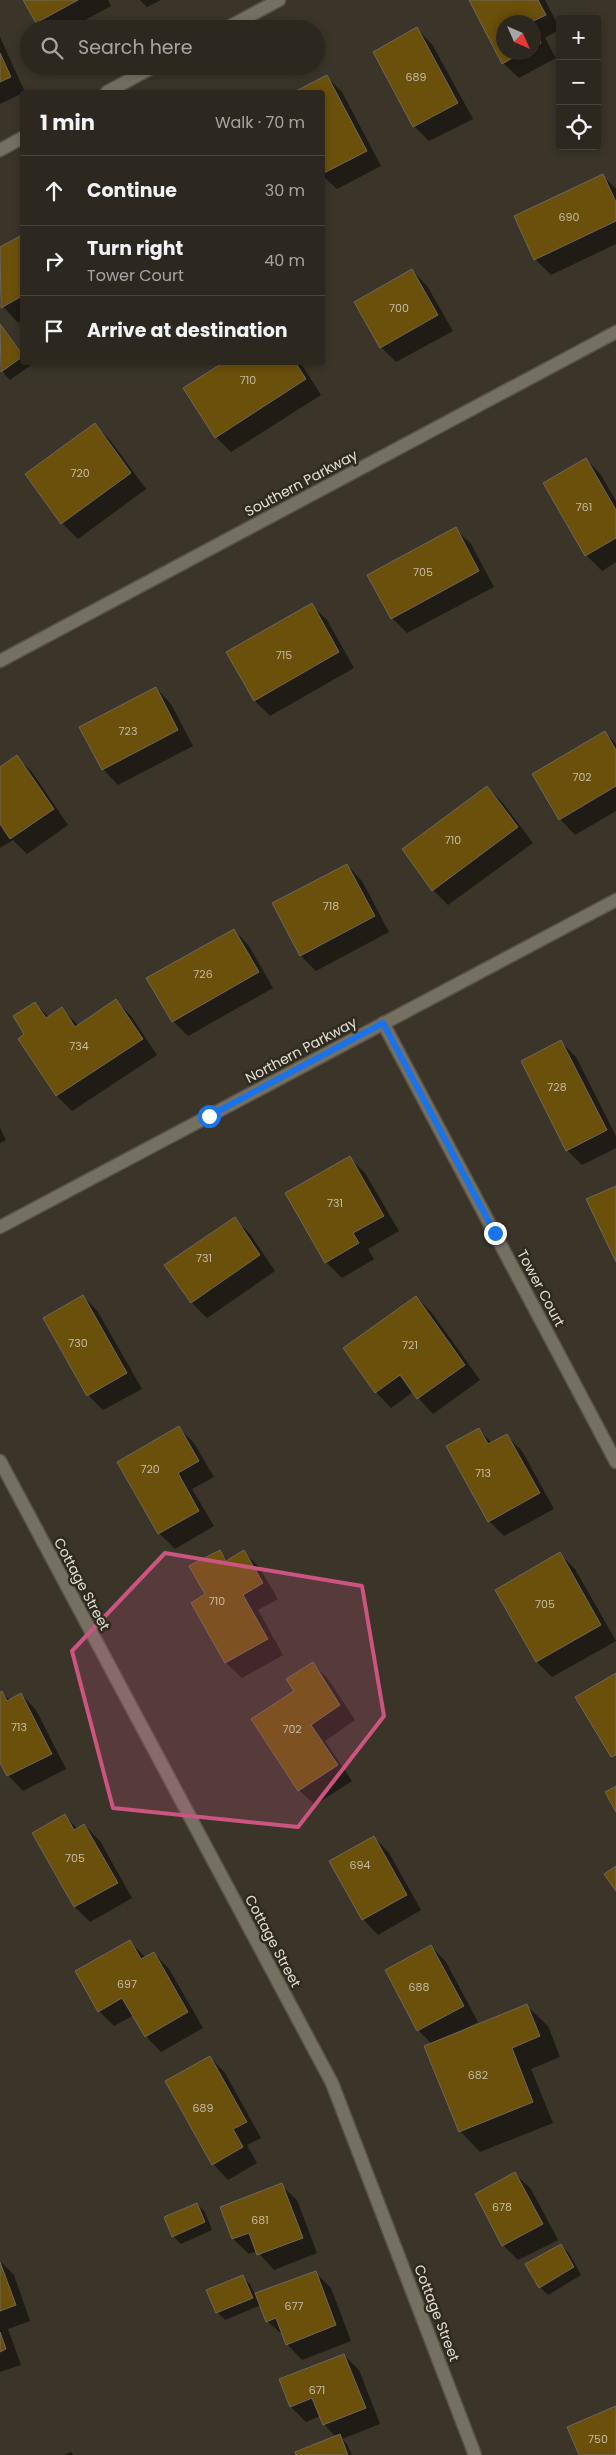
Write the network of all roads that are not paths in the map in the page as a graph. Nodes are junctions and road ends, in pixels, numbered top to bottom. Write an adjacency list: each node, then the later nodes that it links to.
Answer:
1 (279, 0): 2 (street)
2 (242, 20)
3 (139, 75): 4 (street)
4 (110, 90)
5 (20, 139): 6 (street)
6 (0, 150)
7 (616, 332): 8 (street, Southern Parkway)
8 (0, 661)
9 (616, 900): 10 (street, Northern Parkway)
10 (383, 1023): 11 (street, Northern Parkway); 13 (street, Tower Court)
11 (0, 1227)
12 (0, 1461): 14 (street, Cottage Street)
13 (616, 1462)
14 (475, 2455)

